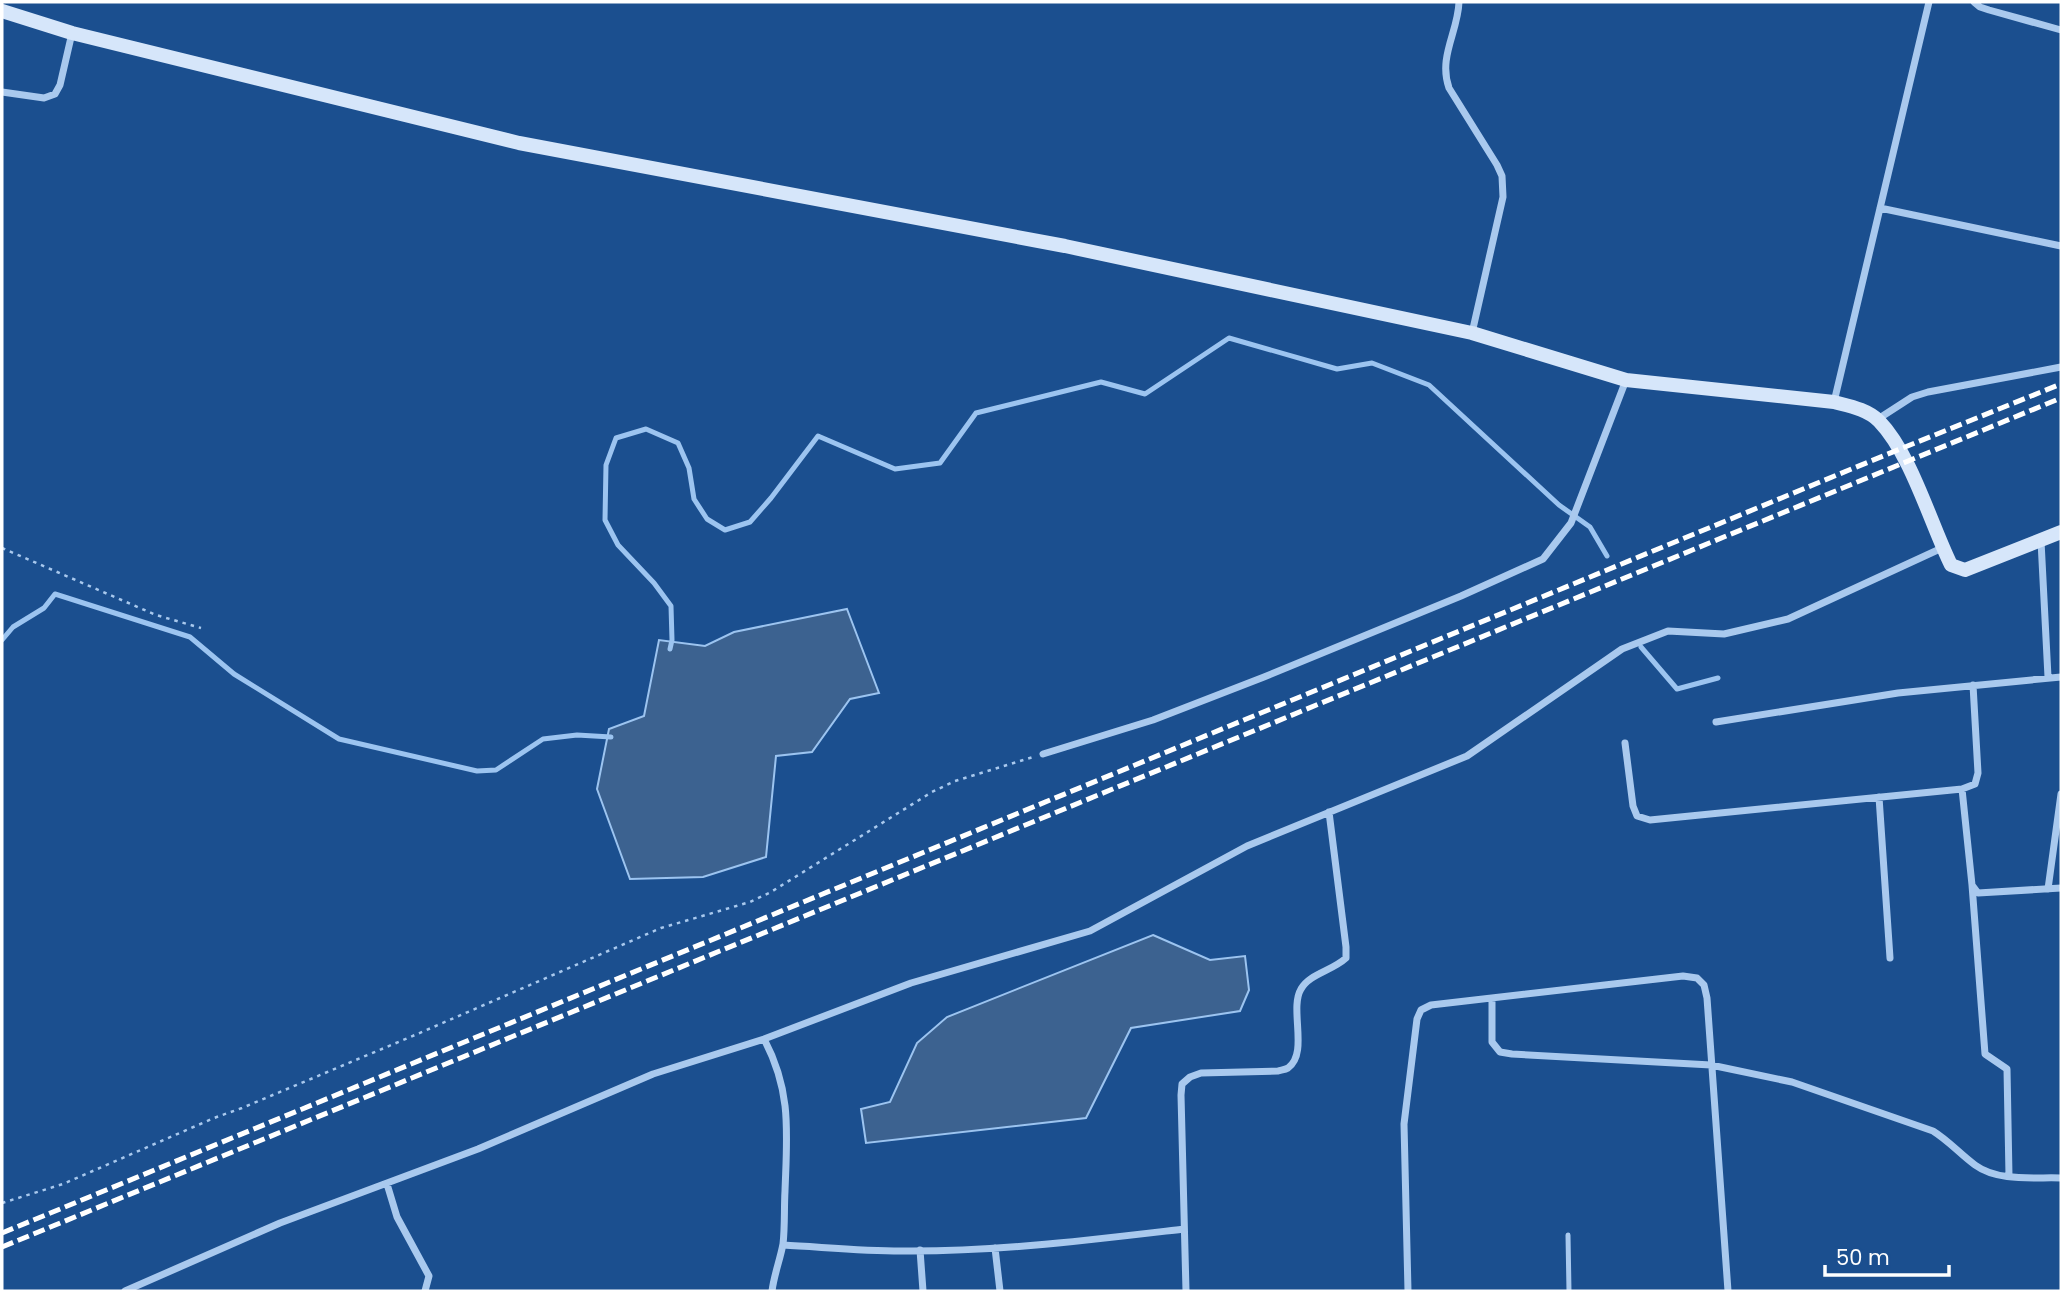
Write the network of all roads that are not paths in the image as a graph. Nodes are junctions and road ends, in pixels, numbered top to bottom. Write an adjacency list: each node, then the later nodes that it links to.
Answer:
1 (1459, 2): 10 (street)
2 (1929, 2): 8 (street)
3 (1974, 2): 5 (street)
4 (2, 10): 6 (street)
5 (2061, 30)
6 (72, 33): 7 (street); 10 (street)
7 (2, 92)
8 (1880, 208): 9 (street); 13 (street)
9 (2061, 246)
10 (1472, 333): 12 (street)
11 (2061, 367): 14 (street)
12 (1626, 380): 13 (street); 24 (street)
13 (1834, 402): 14 (street)
14 (1878, 419): 17 (street)
15 (2061, 532): 16 (street)
16 (2041, 540): 17 (street); 18 (street)
17 (1942, 548): 28 (street)
18 (2048, 677): 19 (street); 20 (street)
19 (2061, 677): 21 (street)
20 (1973, 685): 22 (street); 25 (street)
21 (2061, 687)
22 (1716, 722)
23 (1625, 743): 27 (street)
24 (1043, 754)
25 (1962, 789): 27 (street); 29 (street)
26 (2061, 794): 31 (street)
27 (1879, 797): 32 (street)
28 (1329, 813): 34 (street); 39 (street)
29 (1972, 886): 31 (street); 36 (street)
30 (2061, 888): 31 (street)
31 (2048, 889)
32 (1890, 958)
33 (1492, 998): 35 (street); 35 (street); 50 (street)
34 (764, 1039): 38 (street); 41 (street)
35 (1711, 1065): 36 (street); 52 (street)
36 (2009, 1176): 37 (street)
37 (2061, 1178)
38 (387, 1184): 44 (street); 45 (street)
39 (1184, 1229): 42 (street); 49 (street)
40 (1568, 1235): 51 (lane)
41 (783, 1245): 43 (street); 46 (street)
42 (995, 1248): 43 (street); 48 (street)
43 (919, 1250): 47 (street)
44 (125, 1291)
45 (425, 1291)
46 (772, 1291)
47 (923, 1291)
48 (1000, 1291)
49 (1186, 1291)
50 (1408, 1291)
51 (1569, 1291)
52 (1728, 1291)

